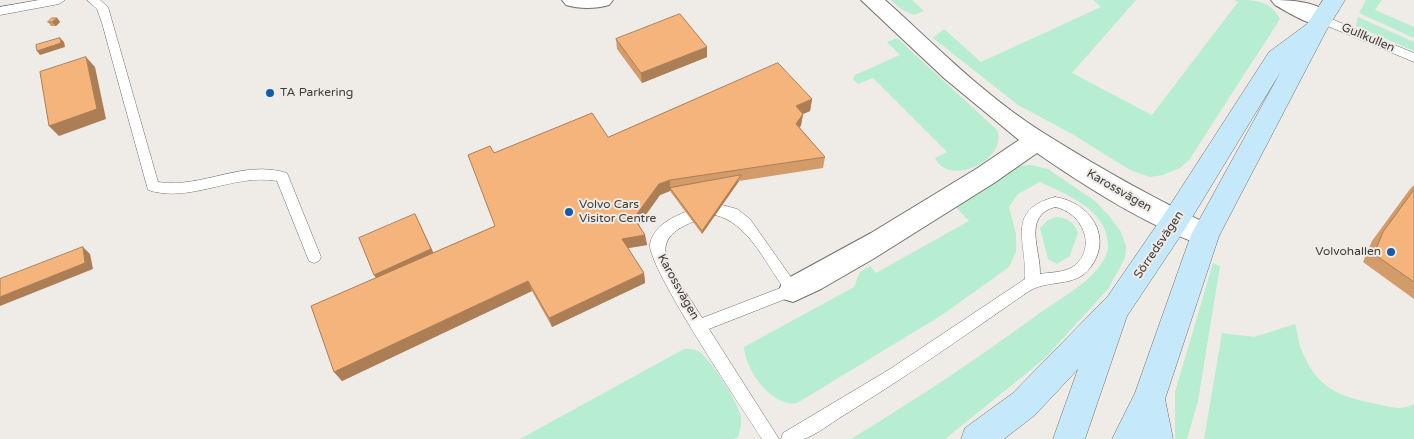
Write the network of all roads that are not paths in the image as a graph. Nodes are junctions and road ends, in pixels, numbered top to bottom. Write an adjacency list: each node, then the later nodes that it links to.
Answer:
1 (59, 0): 8 (lane)
2 (93, 0): 14 (lane)
3 (573, 0): 4 (street)
4 (602, 0)
5 (872, 0): 11 (street, Karossvägen)
6 (1282, 0): 9 (street)
7 (1334, 0): 9 (street, Sörredsvägen)
8 (0, 11)
9 (1319, 25): 10 (lane, Gullkullen); 12 (street, Sörredsvägen); 13 (street, Sörredsvägen)
10 (1414, 58)
11 (1037, 140): 12 (street, Karossvägen); 16 (street, Karossvägen)
12 (1175, 221): 13 (street, Karossvägen); 17 (street, Sörredsvägen)
13 (1205, 235): 19 (street, Sörredsvägen)
14 (314, 256)
15 (1032, 282): 15 (lane); 21 (lane)
16 (793, 290): 18 (lane, Karossvägen); 18 (lane, Karossvägen)
17 (1118, 305): 22 (street, Sörredsvägen); 23 (street)
18 (700, 326): 20 (lane)
19 (1149, 399): 24 (street, Sörredsvägen); 25 (street)
20 (771, 439)
21 (789, 439)
22 (977, 439)
23 (1070, 439)
24 (1128, 439)
25 (1157, 439)

